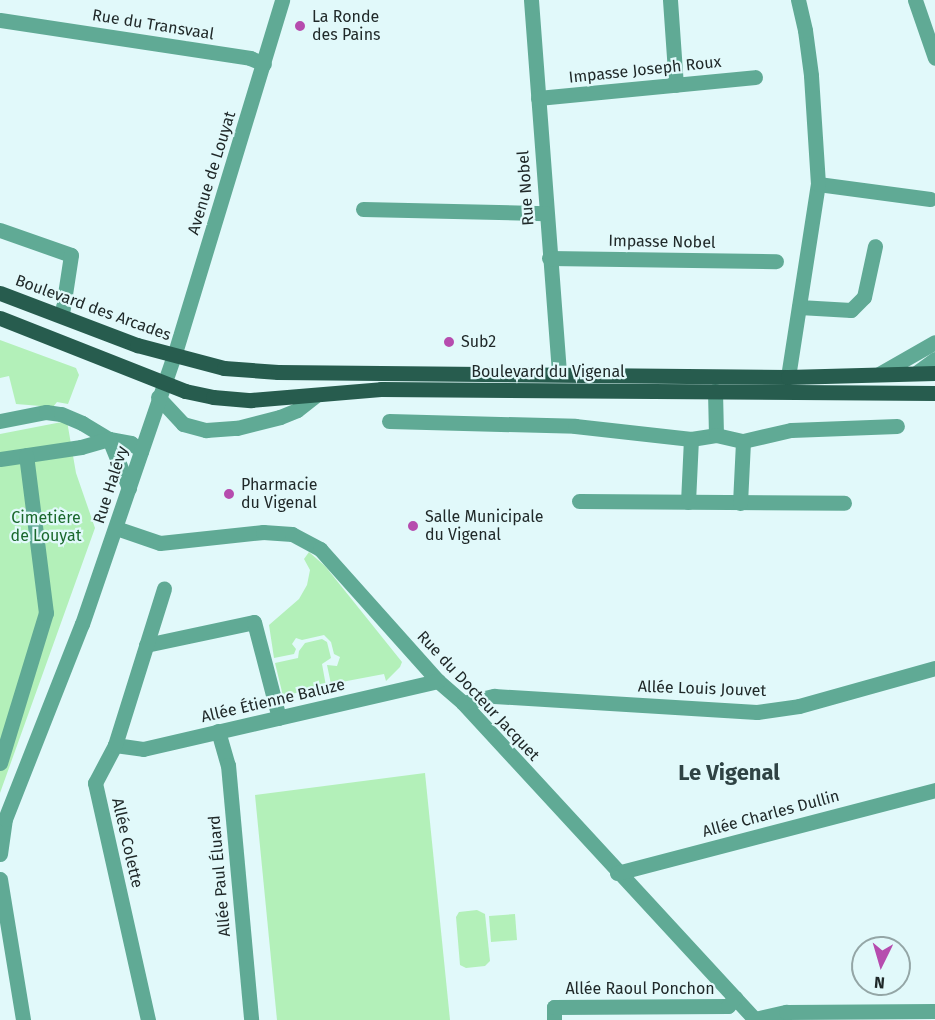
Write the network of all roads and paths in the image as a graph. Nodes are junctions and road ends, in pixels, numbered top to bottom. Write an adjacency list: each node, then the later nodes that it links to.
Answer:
1 (282, 0): 8 (street, Avenue de Louyat)
2 (531, 0): 11 (street, Rue Nobel)
3 (670, 0): 10 (street)
4 (798, 0): 12 (street)
5 (915, 0): 7 (street)
6 (0, 20): 8 (street, Rue du Transvaal)
7 (935, 58)
8 (264, 64): 25 (street, Avenue de Louyat)
9 (755, 77): 10 (street, Impasse Joseph Roux)
10 (676, 85): 11 (street, Impasse Joseph Roux)
11 (538, 98): 15 (street, Rue Nobel)
12 (818, 184): 13 (street); 21 (street)
13 (930, 199)
14 (363, 209): 15 (street)
15 (546, 213): 18 (street, Rue Nobel)
16 (0, 230): 22 (street)
17 (875, 246): 21 (street)
18 (549, 258): 19 (street, Impasse Nobel); 29 (street, Rue Nobel)
19 (776, 261)
20 (0, 293): 22 (main road, Boulevard des Arcades)
21 (799, 307): 31 (street)
22 (62, 314): 25 (main road, Boulevard des Arcades)
23 (0, 318): 32 (main road)
24 (935, 342): 30 (street)
25 (174, 356): 29 (main road, Boulevard du Vigenal); 32 (street, Rue Halévy)
26 (935, 359): 27 (street)
27 (916, 373): 28 (main road, Boulevard du Vigenal); 30 (main road, Boulevard du Vigenal)
28 (935, 373)
29 (559, 374): 31 (main road, Boulevard du Vigenal)
30 (879, 374): 31 (main road, Boulevard du Vigenal)
31 (788, 377)
32 (164, 381): 35 (main road, Boulevard du Vigenal); 36 (street, Rue Halévy)
33 (715, 392): 34 (main road, Boulevard du Vigenal); 35 (main road, Boulevard du Vigenal); 40 (street)
34 (935, 393)
35 (315, 396): 36 (street)
36 (158, 398): 44 (street, Rue Halévy)
37 (0, 421): 41 (street)
38 (389, 421): 42 (street)
39 (897, 426): 43 (street)
40 (716, 435): 42 (street); 43 (street)
41 (110, 439): 44 (street); 45 (street); 47 (street)
42 (691, 439): 49 (street)
43 (743, 441): 50 (street)
44 (141, 451): 47 (street, Rue Halévy)
45 (26, 456): 46 (street); 61 (street)
46 (0, 459)
47 (129, 488): 52 (street, Rue Halévy)
48 (579, 501): 49 (street)
49 (688, 502): 50 (street)
50 (740, 503): 51 (street)
51 (844, 503)
52 (116, 528): 56 (street, Rue du Docteur Jacquet); 63 (street, Rue Halévy)
53 (164, 589): 54 (street, Allée Colette)
54 (146, 645): 58 (street); 60 (street, Allée Colette)
55 (935, 668): 57 (street, Allée Louis Jouvet)
56 (438, 681): 57 (street, Rue du Docteur Jacquet); 58 (street, Allée Étienne Baluze)
57 (463, 703): 64 (street, Rue du Docteur Jacquet)
58 (279, 718): 59 (street, Allée Étienne Baluze)
59 (218, 731): 60 (street, Allée Étienne Baluze); 71 (street, Allée Paul Éluard)
60 (115, 745): 70 (street, Allée Colette)
61 (0, 763)
62 (935, 790): 64 (street, Allée Charles Dullin)
63 (0, 854)
64 (617, 873): 66 (street, Rue du Docteur Jacquet)
65 (0, 879): 69 (street)
66 (735, 998): 68 (street, Rue du Docteur Jacquet); 72 (street, Allée Raoul Ponchon)
67 (935, 1011): 68 (street)
68 (755, 1019)
69 (23, 1020)
70 (148, 1020)
71 (250, 1020)
72 (554, 1020)

